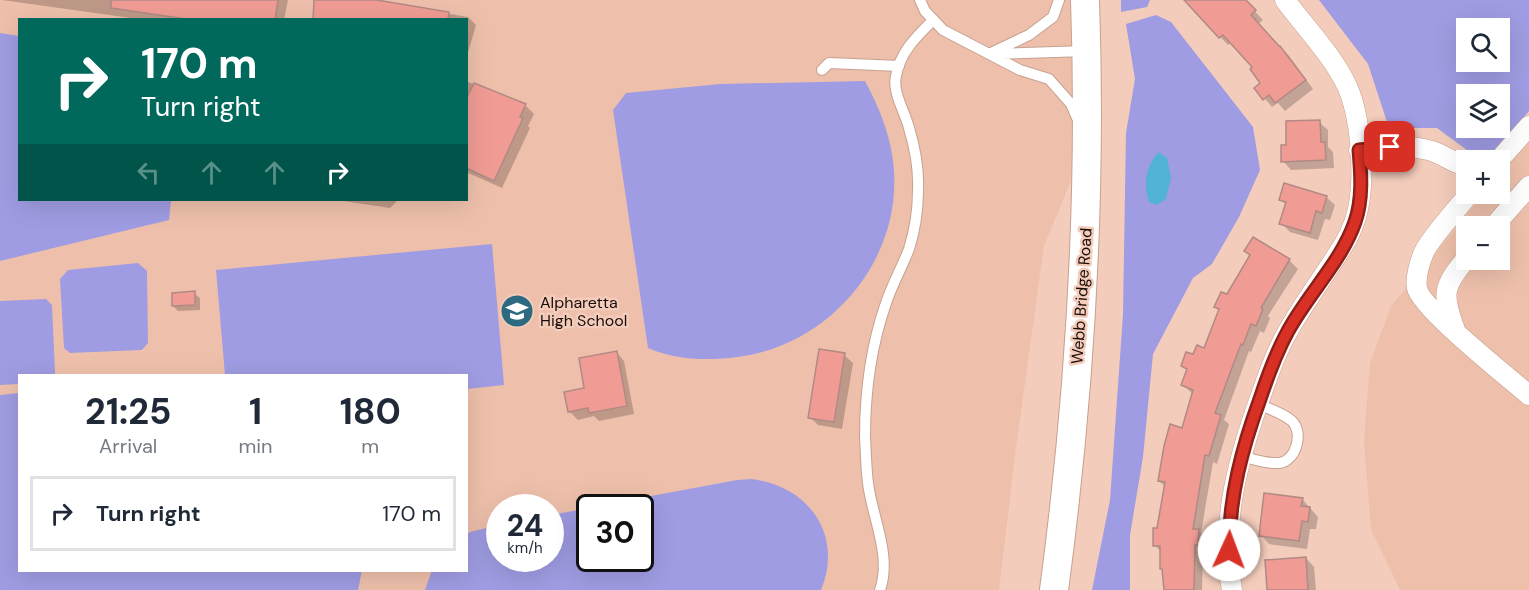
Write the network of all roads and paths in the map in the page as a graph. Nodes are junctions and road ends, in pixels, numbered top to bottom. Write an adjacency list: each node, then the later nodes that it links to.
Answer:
1 (920, 0): 5 (lane)
2 (1059, 0): 7 (lane)
3 (1085, 0): 6 (street, Webb Bridge Road)
4 (1285, 0): 12 (street)
5 (933, 20): 7 (lane); 8 (lane)
6 (1087, 51): 7 (lane); 11 (street, Webb Bridge Road)
7 (990, 54): 11 (lane)
8 (898, 66): 9 (lane); 23 (lane)
9 (822, 70)
10 (1529, 126): 13 (street)
11 (1087, 142): 24 (street, Webb Bridge Road)
12 (1359, 150): 14 (street); 21 (street)
13 (1508, 150)
14 (1456, 165)
15 (1529, 186): 17 (street)
16 (1461, 204): 19 (street)
17 (1503, 216)
18 (1457, 270): 19 (street)
19 (1456, 332): 20 (street)
20 (1529, 395)
21 (1258, 405): 22 (street); 22 (lane)
22 (1241, 456): 25 (street)
23 (880, 590)
24 (1054, 590)
25 (1232, 590)

